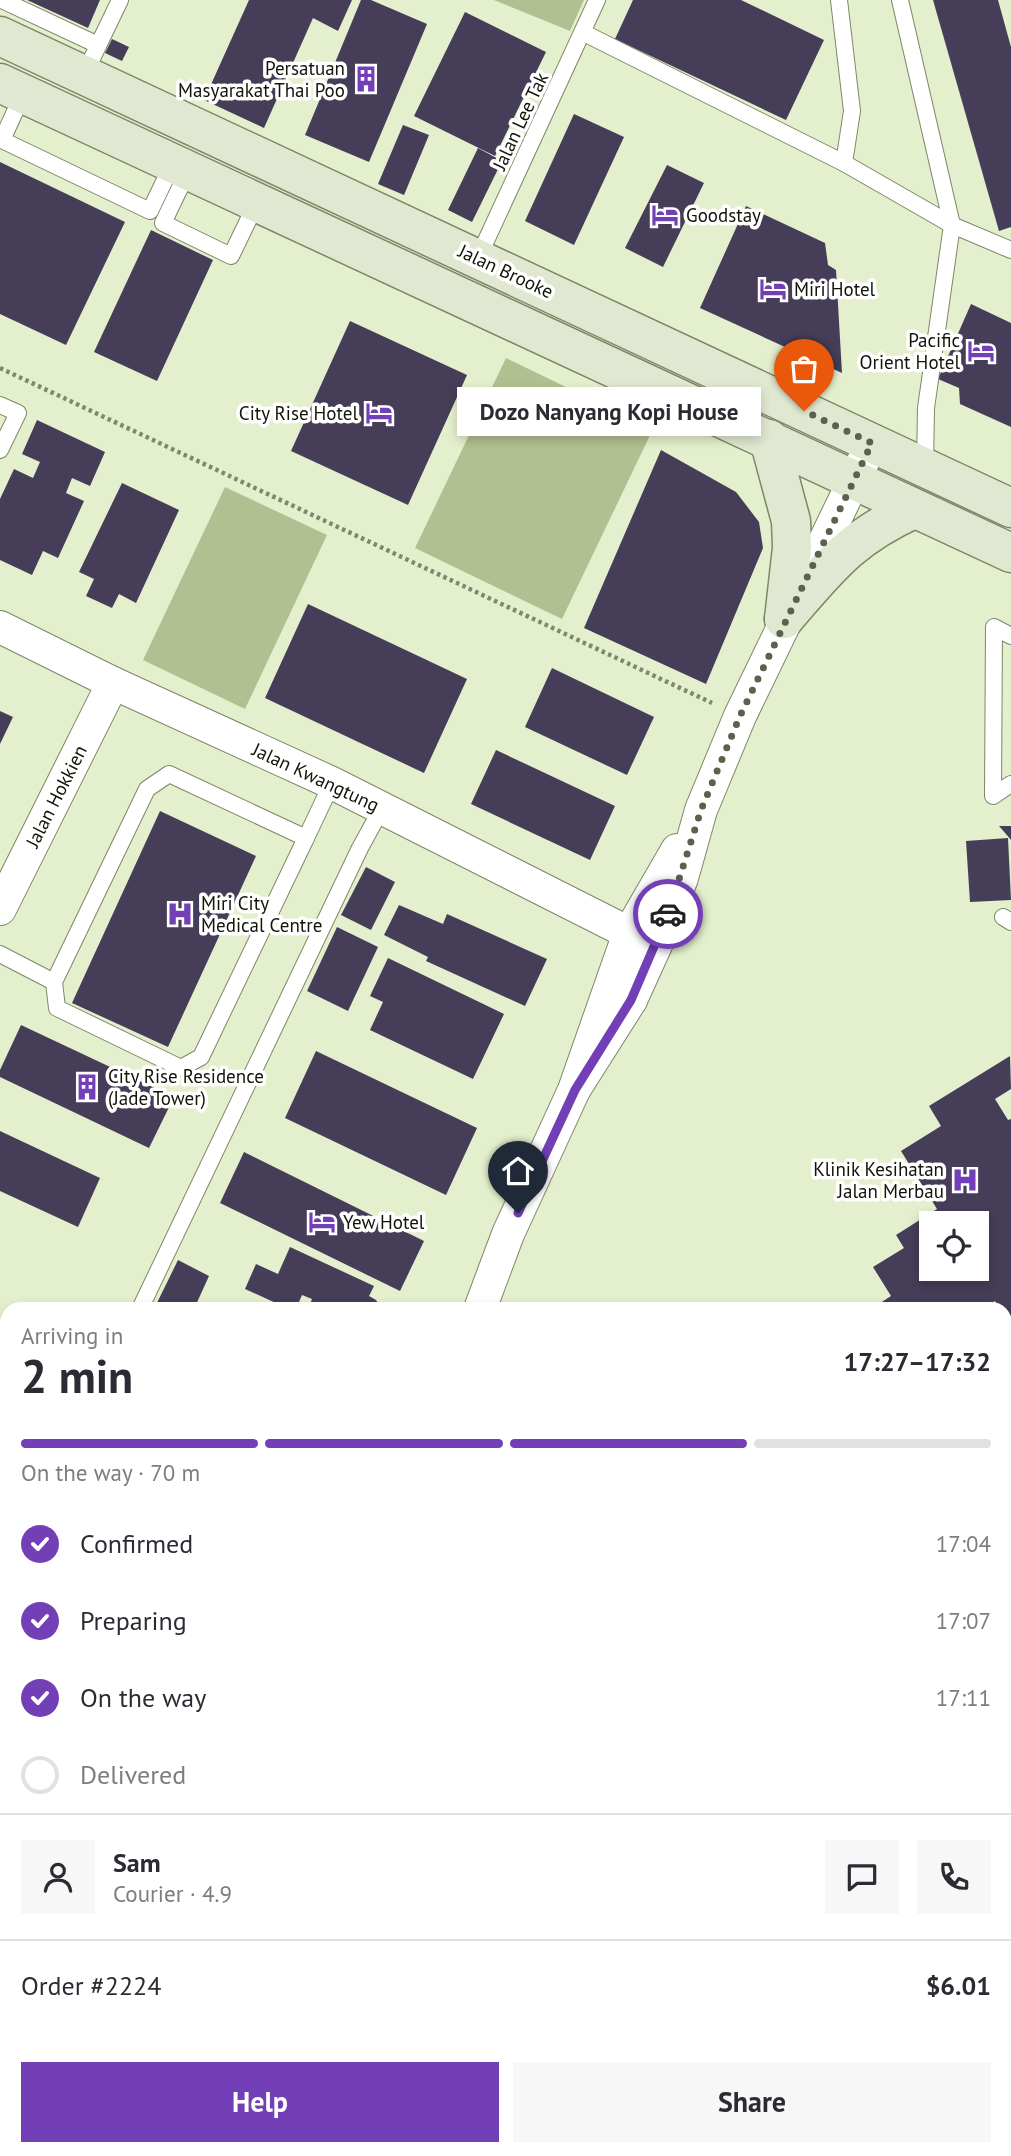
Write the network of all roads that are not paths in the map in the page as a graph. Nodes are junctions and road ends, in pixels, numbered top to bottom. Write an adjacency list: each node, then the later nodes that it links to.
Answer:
1 (2, 0): 8 (lane)
2 (120, 0): 8 (lane)
3 (597, 0): 6 (lane, Jalan Lee Tak)
4 (839, 0): 10 (lane)
5 (900, 0): 13 (lane)
6 (584, 33): 10 (lane); 15 (lane, Jalan Lee Tak)
7 (0, 36): 8 (main road, Jalan Brooke)
8 (91, 60): 15 (main road, Jalan Brooke)
9 (8, 93): 11 (main road); 11 (lane)
10 (844, 163): 13 (lane)
11 (180, 166): 12 (main road); 12 (lane)
12 (257, 202): 17 (main road)
13 (952, 225): 14 (lane); 20 (lane)
14 (1011, 250)
15 (478, 258): 18 (main road, Jalan Brooke)
16 (0, 405): 19 (lane)
17 (769, 439): 21 (main road); 25 (main road)
18 (872, 443): 20 (main road, Jalan Brooke); 21 (street)
19 (0, 450)
20 (925, 468): 22 (main road, Jalan Brooke)
21 (853, 481): 23 (main road); 25 (street)
22 (1011, 508)
23 (914, 509): 24 (main road); 25 (main road)
24 (1011, 553)
25 (784, 619): 32 (street)
26 (0, 627): 28 (street, Jalan Kwangtung)
27 (1011, 636): 30 (lane)
28 (113, 683): 29 (street, Jalan Kwangtung); 35 (street, Jalan Hokkien)
29 (332, 783): 31 (street, Jalan Kwangtung); 33 (lane)
30 (1011, 784)
31 (382, 808): 36 (street, Jalan Kwangtung); 41 (lane)
32 (701, 810): 34 (street); 36 (street)
33 (306, 838): 38 (lane); 38 (lane)
34 (682, 877): 36 (street); 39 (street)
35 (0, 909)
36 (629, 933): 39 (street); 40 (street)
37 (0, 954): 38 (lane)
38 (54, 982)
39 (631, 1000): 40 (street)
40 (575, 1090): 42 (street)
41 (142, 1302)
42 (483, 1302)

